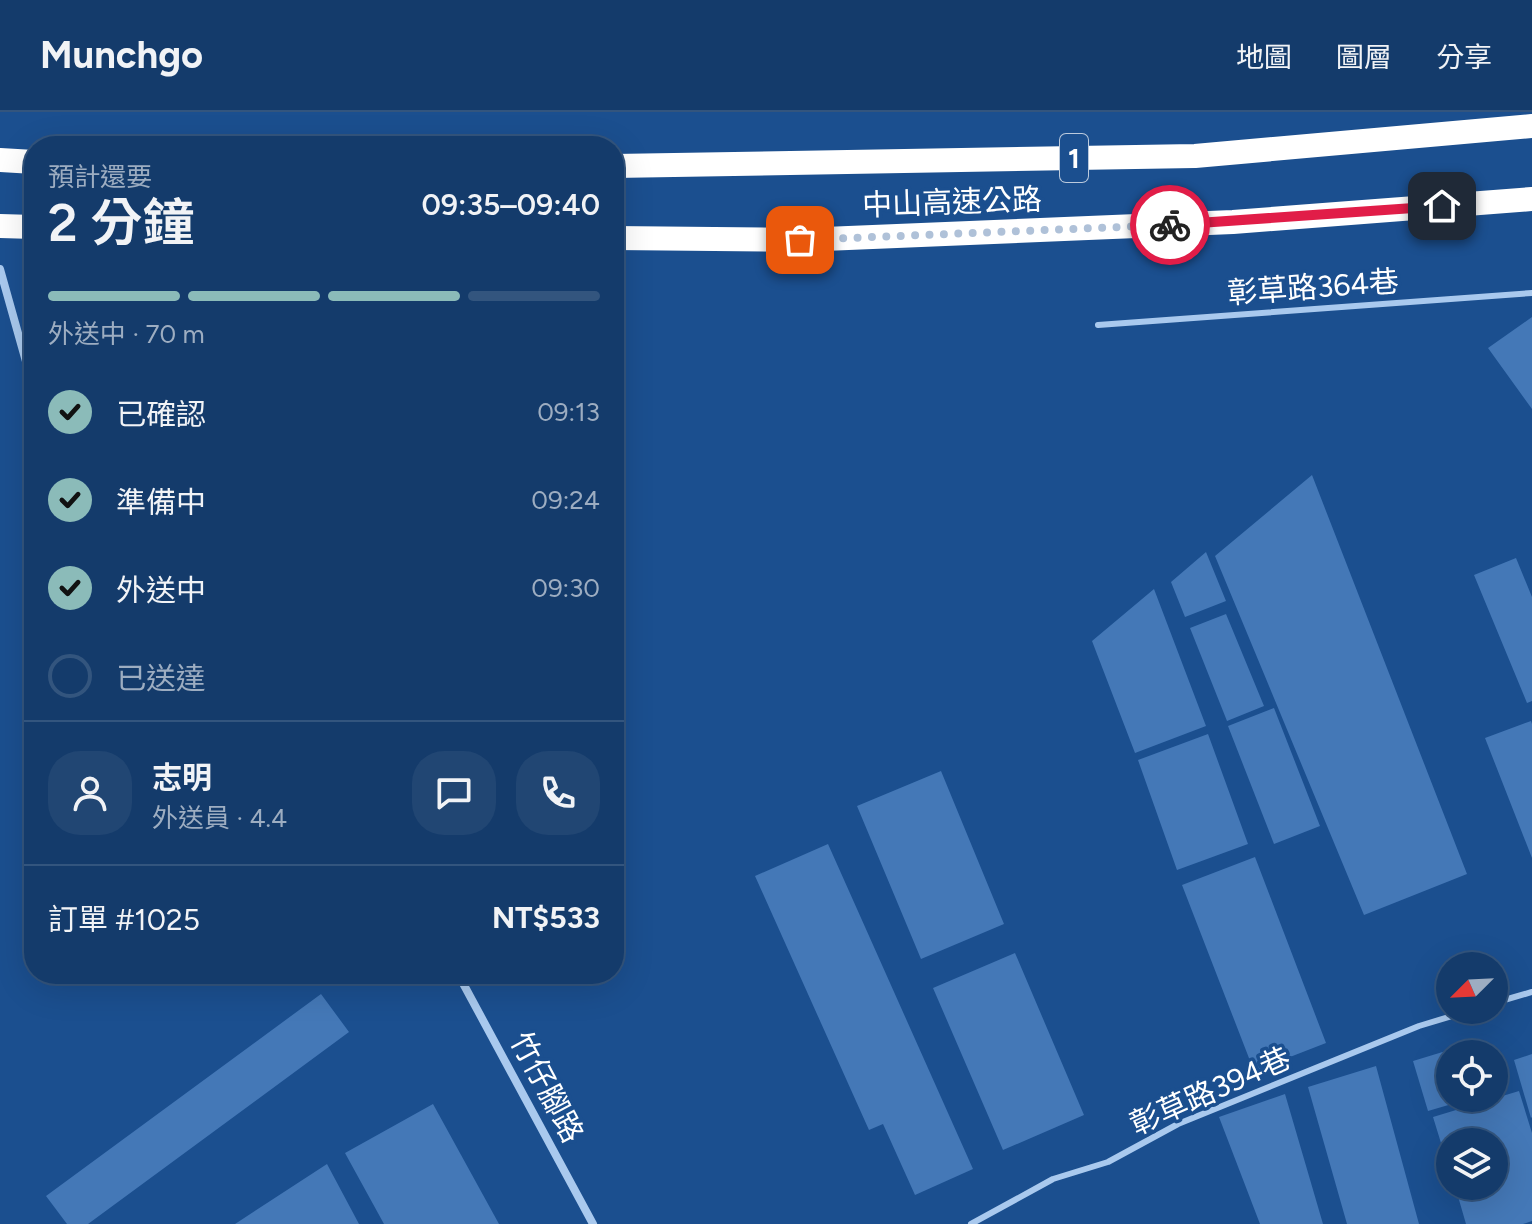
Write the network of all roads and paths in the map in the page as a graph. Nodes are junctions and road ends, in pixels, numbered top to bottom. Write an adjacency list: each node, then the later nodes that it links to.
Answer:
1 (1532, 126): 4 (highway, 中山高速公路 / 1)
2 (0, 160): 3 (highway)
3 (24, 161)
4 (624, 166)
5 (1532, 199): 8 (highway, 中山高速公路)
6 (0, 226): 7 (highway)
7 (24, 227)
8 (624, 238)
9 (0, 269): 12 (street)
10 (1532, 293): 11 (lane, 彰草路364巷)
11 (1098, 325)
12 (24, 354)
13 (463, 984): 17 (street, 竹仔腳路)
14 (1532, 992): 15 (lane)
15 (1508, 999)
16 (1436, 1021): 18 (lane, 彰草路394巷)
17 (593, 1224)
18 (971, 1224)

